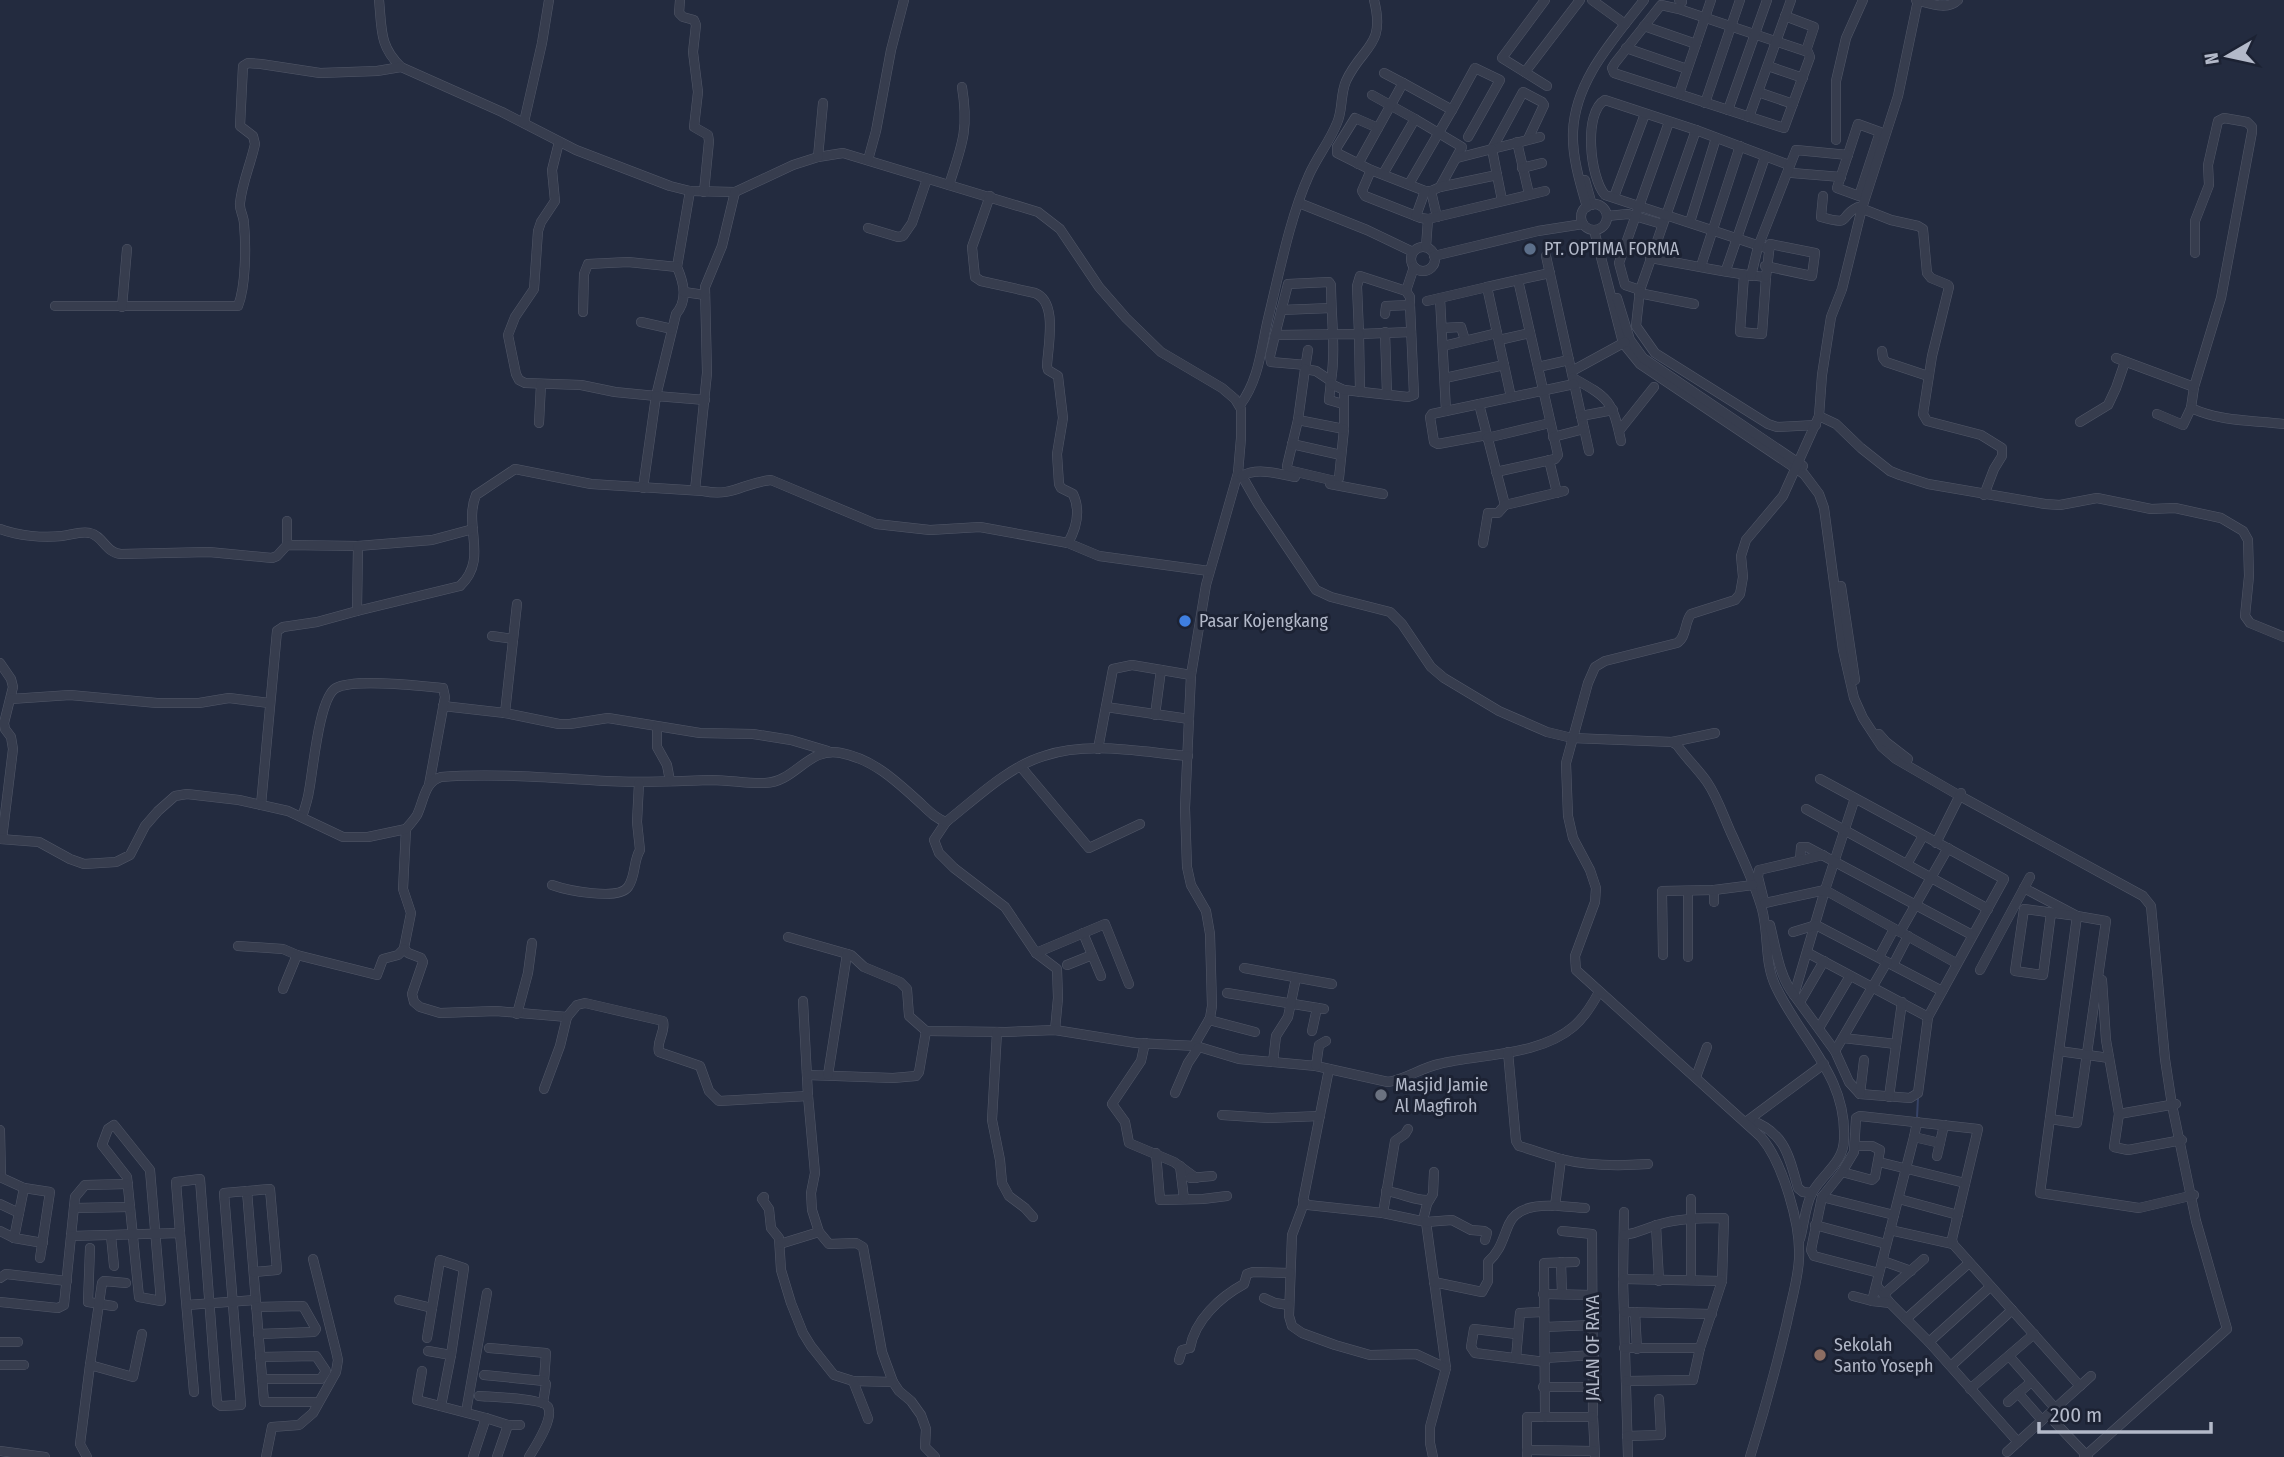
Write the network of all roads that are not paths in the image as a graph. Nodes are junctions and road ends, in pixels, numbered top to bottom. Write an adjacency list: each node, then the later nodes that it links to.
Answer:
1 (379, 0): 30 (street)
2 (549, 0): 50 (street)
3 (680, 0): 84 (street)
4 (904, 0): 69 (street)
5 (1374, 0): 91 (street)
6 (1592, 0): 21 (street)
7 (1644, 0): 21 (street)
8 (1649, 0): 92 (street)
9 (1711, 0): 20 (street)
10 (1740, 0): 23 (street)
11 (1767, 0): 24 (street)
12 (1791, 0): 19 (street)
13 (1863, 0): 59 (street)
14 (1917, 0): 15 (street); 94 (street)
15 (1958, 0)
16 (1539, 2): 32 (street)
17 (1574, 2): 32 (street)
18 (1681, 3): 20 (street); 22 (street)
19 (1785, 16): 25 (street); 28 (street)
20 (1705, 17): 23 (street); 26 (street)
21 (1625, 24): 92 (street)
22 (1644, 26): 26 (street); 27 (street)
23 (1731, 26): 24 (street); 42 (street)
24 (1755, 34): 25 (street); 46 (street)
25 (1777, 41): 28 (street); 29 (street)
26 (1696, 44): 31 (street)
27 (1626, 48): 31 (street); 39 (street)
28 (1806, 51): 34 (street)
29 (1768, 66): 34 (street); 38 (street)
30 (401, 67): 50 (street); 136 (street)
31 (1687, 69): 39 (street)
32 (1525, 72): 36 (street)
33 (1384, 73): 35 (street)
34 (1802, 78): 43 (street)
35 (1403, 83): 44 (street); 45 (street)
36 (1547, 86)
37 (962, 87): 80 (street)
38 (1758, 92): 43 (street); 48 (street)
39 (1679, 94): 42 (street)
40 (1372, 95): 44 (street)
41 (823, 103): 66 (street)
42 (1705, 103): 46 (street)
43 (1793, 104): 48 (street)
44 (1390, 106): 49 (street); 52 (street)
45 (1452, 110): 54 (street); 55 (street)
46 (1728, 110): 48 (street)
47 (1644, 114): 51 (street); 89 (street); 89 (street)
48 (1749, 117)
49 (1415, 119): 54 (street); 75 (street)
50 (524, 122): 60 (street)
51 (1669, 122): 53 (street); 93 (street)
52 (1378, 128): 71 (street); 71 (street)
53 (1696, 130): 57 (street); 95 (street)
54 (1438, 133): 63 (street); 79 (street)
55 (1468, 137): 63 (street); 64 (street)
56 (1540, 137): 58 (street)
57 (1716, 138): 62 (street); 100 (street)
58 (1528, 139): 61 (street); 64 (street)
59 (1836, 140)
60 (559, 142): 82 (street); 165 (street)
61 (1517, 142): 64 (street); 72 (street)
62 (1740, 146): 67 (street); 105 (street)
63 (1462, 147): 68 (street)
64 (1489, 149): 68 (street); 76 (street)
65 (1848, 155): 73 (street); 77 (street); 77 (street)
66 (818, 157): 69 (street); 85 (street)
67 (1765, 157): 73 (street); 106 (street)
68 (1457, 158): 81 (street)
69 (868, 160): 78 (street)
70 (1542, 163): 72 (street)
71 (1358, 164): 74 (street)
72 (1522, 168): 86 (street)
73 (1791, 169): 77 (street); 108 (street)
74 (1371, 170): 75 (street); 96 (street)
75 (1383, 174): 79 (street)
76 (1497, 175): 81 (street); 90 (street)
77 (1841, 177)
78 (927, 179): 80 (street); 103 (street)
79 (1409, 184): 81 (street)
80 (949, 185): 88 (street)
81 (1432, 190): 96 (street); 99 (street)
82 (690, 191): 84 (street); 118 (street)
83 (1545, 191): 86 (street)
84 (704, 192): 85 (street)
85 (735, 192): 130 (street)
86 (1529, 194): 90 (street)
87 (1823, 196): 94 (street)
88 (990, 197): 177 (street); 208 (street)
89 (1614, 197): 93 (street)
90 (1502, 200): 99 (street)
91 (1299, 203): 111 (street); 177 (street)
92 (1589, 206): 97 (street); 101 (street)
93 (1639, 206): 95 (street); 98 (street)
94 (1862, 208): 161 (street); 184 (street)
95 (1666, 214): 100 (street); 102 (street)
96 (1416, 216): 99 (street)
97 (1607, 216): 98 (street); 104 (street)
98 (1636, 216): 102 (street); 129 (street)
99 (1432, 218): 107 (street)
100 (1690, 222): 105 (street)
101 (1583, 223): 104 (street); 113 (street)
102 (1662, 224): 115 (street)
103 (868, 228)
104 (1597, 229): 151 (street)
105 (1713, 230): 106 (street); 116 (street)
106 (1736, 238): 108 (street); 120 (street)
107 (1426, 247): 111 (street); 113 (street)
108 (1758, 247): 109 (street); 122 (street)
109 (1769, 248): 117 (street); 117 (street)
110 (127, 249): 136 (street)
111 (1413, 252): 119 (street)
112 (2195, 253): 167 (street)
113 (1434, 256): 119 (street)
114 (1546, 256): 121 (street)
115 (1650, 258): 116 (street); 129 (street)
116 (1701, 266): 120 (street)
117 (1765, 266): 123 (street)
118 (677, 267): 128 (street); 139 (street)
119 (1414, 267): 127 (street)
120 (1726, 270): 122 (street)
121 (1550, 272): 124 (street); 155 (street)
122 (1747, 276): 123 (street); 123 (street)
123 (1766, 277)
124 (1518, 280): 126 (street); 145 (street)
125 (1385, 286): 127 (street); 134 (street); 147 (street)
126 (1487, 287): 131 (street); 149 (street)
127 (1406, 291): 134 (street)
128 (684, 292): 130 (street); 142 (street)
129 (1639, 292): 133 (street); 184 (street)
130 (705, 295): 174 (street)
131 (1440, 298): 132 (street); 141 (street)
132 (1427, 301)
133 (1694, 304)
134 (1410, 305): 144 (street)
135 (55, 306): 136 (street)
136 (122, 307)
137 (1331, 308): 138 (street); 138 (street); 146 (street)
138 (1281, 310): 148 (street)
139 (583, 313)
140 (641, 322): 142 (street)
141 (1442, 328): 150 (street); 152 (street)
142 (672, 329): 172 (street)
143 (1385, 332): 144 (street); 147 (street); 171 (street)
144 (1412, 332): 171 (street)
145 (1530, 333): 149 (street); 159 (street)
146 (1332, 334): 147 (street); 148 (street); 158 (street)
147 (1359, 334): 170 (street)
148 (1275, 335): 157 (street)
149 (1498, 336): 150 (street); 156 (street)
150 (1465, 340): 152 (street)
151 (1626, 342): 163 (street); 197 (street)
152 (1443, 346): 162 (street)
153 (1308, 350): 157 (street)
154 (1882, 351): 161 (street)
155 (1569, 360): 159 (street); 163 (street)
156 (1504, 365): 162 (street); 173 (street)
157 (1306, 367): 160 (street); 183 (street)
158 (1333, 367): 160 (street); 164 (street)
159 (1538, 367): 169 (street)
160 (1316, 371): 164 (street)
161 (1928, 376): 203 (street)
162 (1445, 378): 180 (street)
163 (1573, 378): 169 (street); 179 (street); 182 (street)
164 (1331, 382): 168 (street); 175 (street)
165 (541, 384): 172 (street); 186 (street)
166 (1654, 387): 179 (street)
167 (2194, 387): 178 (street); 185 (street)
168 (1344, 390): 170 (street); 175 (street)
169 (1543, 391): 173 (street); 187 (street)
170 (1360, 392): 171 (street)
171 (1387, 394)
172 (656, 396): 174 (street); 200 (street)
173 (1511, 397): 176 (street)
174 (705, 400): 201 (street)
175 (1343, 404): 189 (street)
176 (1479, 404): 180 (street); 191 (street)
177 (1240, 405): 199 (street)
178 (2191, 408): 181 (street); 188 (street)
179 (1614, 410): 182 (street)
180 (1446, 411): 191 (street)
181 (2157, 414)
182 (1581, 416): 190 (street)
183 (1297, 420): 189 (street); 193 (street)
184 (1817, 421): 197 (street); 203 (street)
185 (2080, 422)
186 (539, 423)
187 (1550, 423): 191 (street); 192 (street)
188 (2284, 424)
189 (1344, 429): 195 (street)
190 (1584, 429): 192 (street); 194 (street)
191 (1487, 436): 198 (street)
192 (1553, 437): 196 (street)
193 (1292, 444): 195 (street); 195 (street)
194 (1589, 451)
195 (1341, 455)
196 (1549, 460): 198 (street); 204 (street)
197 (1797, 465): 230 (street); 240 (street)
198 (1496, 472): 204 (street)
199 (1240, 475): 202 (street); 212 (street); 230 (street)
200 (643, 488): 201 (street); 207 (street)
201 (695, 490): 208 (street)
202 (1383, 494)
203 (1984, 495): 216 (street)
204 (1504, 505): 209 (street)
205 (287, 521): 210 (street)
206 (0, 529): 210 (street)
207 (473, 529): 211 (street); 214 (street)
208 (1068, 543): 212 (street)
209 (1483, 543)
210 (287, 545): 211 (street)
211 (358, 546): 214 (street)
212 (1209, 571): 220 (street)
213 (517, 604): 217 (street)
214 (357, 611): 222 (street)
215 (492, 636): 217 (street)
216 (2284, 637)
217 (513, 639): 225 (street)
218 (0, 663): 221 (street)
219 (1161, 670): 220 (street); 224 (street); 226 (street)
220 (1191, 675): 227 (street)
221 (11, 699): 222 (street); 250 (street)
222 (269, 703): 242 (street)
223 (443, 706): 225 (street); 239 (street); 244 (street)
224 (1105, 707): 226 (street); 232 (street)
225 (505, 713): 228 (street)
226 (1155, 715): 227 (street)
227 (1189, 719): 234 (street)
228 (657, 727): 233 (street); 237 (street)
229 (1715, 733): 231 (street)
230 (1572, 738): 231 (street); 304 (street)
231 (1672, 742): 258 (street)
232 (1098, 749): 234 (street); 235 (street)
233 (828, 751): 237 (street); 245 (street)
234 (1188, 756): 313 (street)
235 (1021, 767): 245 (street); 246 (street)
236 (1820, 779): 241 (street)
237 (670, 781): 238 (street)
238 (639, 783): 239 (street); 257 (street)
239 (428, 786): 247 (street)
240 (1961, 794): 251 (street); 346 (street)
241 (1855, 798): 248 (street); 249 (street)
242 (261, 805): 244 (street); 250 (street)
243 (1806, 809): 248 (street)
244 (302, 817): 247 (street)
245 (946, 822): 282 (street)
246 (1140, 824)
247 (407, 829): 281 (street)
248 (1845, 831): 253 (street); 254 (street)
249 (1923, 836): 251 (street); 254 (street)
250 (1, 839)
251 (1936, 843): 252 (street)
252 (1948, 848): 255 (street); 266 (street)
253 (1835, 862): 261 (street); 264 (street); 265 (street)
254 (1907, 864): 255 (street)
255 (1932, 877): 265 (street); 266 (street)
256 (2030, 877): 259 (street)
257 (552, 885)
258 (1753, 885): 260 (street); 333 (street)
259 (2024, 888): 268 (street); 270 (street)
260 (1714, 890): 262 (street); 263 (street)
261 (1825, 890): 264 (street); 269 (street); 274 (street)
262 (1688, 891): 287 (street); 288 (street)
263 (1714, 902)
264 (1765, 903): 306 (street)
265 (1916, 905): 274 (street); 276 (street)
266 (1988, 909): 276 (street)
267 (2051, 913): 268 (street); 272 (street); 272 (street)
268 (2077, 916): 290 (street); 327 (street)
269 (1816, 925): 271 (street); 278 (street); 291 (street)
270 (2003, 927): 272 (street); 295 (street)
271 (1805, 929): 273 (street); 278 (street)
272 (2021, 929)
273 (1793, 932)
274 (1901, 932): 291 (street); 291 (street); 292 (street)
275 (1083, 933): 282 (street); 286 (street); 299 (street)
276 (1972, 935): 292 (street)
277 (788, 937): 284 (street)
278 (1811, 940): 283 (street)
279 (532, 943): 310 (street)
280 (238, 946): 285 (street)
281 (404, 949): 285 (street); 310 (street)
282 (1036, 953): 315 (street)
283 (1808, 953): 289 (street); 306 (street)
284 (847, 954): 316 (street); 339 (street)
285 (296, 955): 302 (street)
286 (1092, 955): 293 (street); 296 (street)
287 (1663, 955)
288 (1688, 957)
289 (1824, 961): 297 (street); 306 (street)
290 (2100, 961): 329 (street); 330 (street)
291 (1886, 962): 301 (street); 303 (street)
292 (1956, 963): 303 (street)
293 (1067, 965)
294 (1244, 968): 298 (street)
295 (1980, 970)
296 (1101, 976)
297 (1850, 976): 301 (street); 314 (street)
298 (1296, 978): 300 (street); 309 (street)
299 (1129, 984)
300 (1332, 984)
301 (1873, 987): 308 (street); 320 (street)
302 (283, 989)
303 (1942, 991): 312 (street)
304 (1599, 992): 328 (street); 340 (street)
305 (1227, 993): 309 (street)
306 (1797, 999): 314 (street)
307 (803, 1001): 338 (street)
308 (1902, 1002): 312 (street); 323 (street)
309 (1292, 1003): 317 (street); 332 (street)
310 (517, 1014): 311 (street)
311 (567, 1017): 341 (street); 344 (street)
312 (1928, 1017): 345 (street)
313 (1209, 1020): 319 (street); 324 (street)
314 (1819, 1028): 326 (street)
315 (1055, 1030): 318 (street); 322 (street)
316 (926, 1031): 318 (street); 339 (street)
317 (1312, 1031)
318 (997, 1032): 398 (street)
319 (1255, 1032)
320 (1843, 1038): 323 (street); 326 (street)
321 (1326, 1041): 334 (street)
322 (1145, 1043): 324 (street); 361 (street)
323 (1896, 1044): 345 (street)
324 (1197, 1047): 332 (street); 342 (street)
325 (1707, 1047): 340 (street)
326 (1835, 1051): 335 (street)
327 (2059, 1051): 329 (street); 350 (street)
328 (1507, 1052): 336 (street); 363 (street)
329 (2087, 1055): 330 (street); 350 (street)
330 (2109, 1058): 347 (street)
331 (1864, 1060): 337 (street)
332 (1273, 1062): 334 (street)
333 (1824, 1064): 351 (street); 379 (street)
334 (1316, 1066): 336 (street)
335 (1843, 1067): 337 (street); 343 (street)
336 (1329, 1069): 349 (street)
337 (1862, 1070): 343 (street)
338 (807, 1075): 339 (street); 344 (street)
339 (828, 1075)
340 (1696, 1077): 351 (street)
341 (544, 1089)
342 (1175, 1093)
343 (1860, 1094): 345 (street)
344 (808, 1096): 406 (street)
345 (1889, 1097)
346 (2174, 1105): 347 (street); 357 (street)
347 (2119, 1114): 357 (street)
348 (1222, 1115): 349 (street)
349 (1320, 1116): 387 (street)
350 (2050, 1119): 380 (street)
351 (1748, 1120): 379 (street); 416 (street)
352 (1917, 1122): 353 (street); 356 (street); 359 (street)
353 (1944, 1125): 358 (street); 374 (street)
354 (1408, 1129): 378 (street)
355 (0, 1130): 360 (street)
356 (1914, 1137): 358 (street); 367 (street)
357 (2180, 1141): 380 (street)
358 (1940, 1143): 362 (street)
359 (1856, 1146): 364 (street); 369 (street)
360 (1, 1150): 371 (street)
361 (1156, 1153): 366 (street); 383 (street)
362 (1937, 1156)
363 (1561, 1159): 365 (street); 389 (street)
364 (1879, 1161): 367 (street); 369 (street)
365 (1648, 1164)
366 (1180, 1166): 372 (street); 373 (street)
367 (1906, 1168): 374 (street); 385 (street)
368 (1434, 1172): 386 (street)
369 (1842, 1172): 379 (street)
370 (1212, 1176): 372 (street)
371 (1, 1177): 376 (street)
372 (1196, 1178): 373 (street)
373 (1181, 1179): 383 (street)
374 (1965, 1183): 397 (street)
375 (128, 1184): 390 (street); 391 (street); 408 (street)
376 (24, 1188): 394 (street); 415 (street)
377 (247, 1191): 430 (street); 430 (street); 453 (street)
378 (1386, 1191): 386 (street); 395 (street)
379 (1817, 1195): 396 (street); 402 (street); 416 (street)
380 (2192, 1195): 540 (street)
381 (1227, 1196): 383 (street)
382 (764, 1197): 417 (street)
383 (1184, 1199)
384 (1691, 1199): 399 (street)
385 (1899, 1199): 396 (street); 397 (street)
386 (1429, 1200): 400 (street)
387 (1304, 1203): 395 (street); 431 (street)
388 (0, 1204): 394 (street)
389 (1555, 1206): 392 (street); 439 (street)
390 (74, 1208): 391 (street); 411 (street)
391 (130, 1208): 409 (street)
392 (1585, 1208)
393 (1624, 1212): 410 (street)
394 (19, 1213): 413 (street)
395 (1383, 1213): 400 (street)
396 (1894, 1215): 403 (street)
397 (1958, 1215): 419 (street)
398 (1034, 1217)
399 (1690, 1219): 401 (street); 436 (street); 438 (street)
400 (1425, 1221): 414 (street); 439 (street)
401 (1656, 1225): 410 (street); 437 (street)
402 (1815, 1225): 418 (street); 432 (street)
403 (1890, 1230): 418 (street); 419 (street)
404 (0, 1231): 413 (street)
405 (1562, 1231): 447 (street, JALAN OF RAYA)
406 (819, 1232): 417 (street); 502 (street)
407 (180, 1233): 408 (street); 454 (street); 460 (street)
408 (156, 1234): 409 (street); 409 (street)
409 (132, 1235): 412 (street)
410 (1625, 1235): 434 (street)
411 (71, 1236): 412 (street); 435 (street)
412 (111, 1236): 428 (street)
413 (14, 1238): 415 (street)
414 (1485, 1240)
415 (43, 1242): 421 (street)
416 (1799, 1243): 539 (street)
417 (780, 1244): 500 (street)
418 (1886, 1244): 424 (street)
419 (1953, 1244): 427 (street)
420 (90, 1248): 457 (street)
421 (40, 1258)
422 (313, 1259): 533 (street)
423 (1924, 1259): 429 (street)
424 (1883, 1261): 429 (street); 432 (street)
425 (1561, 1262): 426 (street); 444 (street); 445 (street)
426 (1575, 1262)
427 (1969, 1263): 442 (street); 467 (street)
428 (114, 1266)
429 (1911, 1271): 446 (street)
430 (254, 1272): 455 (street)
431 (1290, 1273): 458 (street); 488 (street)
432 (1879, 1273): 441 (street)
433 (0, 1278): 435 (street)
434 (1623, 1279): 437 (street); 464 (street)
435 (67, 1280): 452 (street)
436 (1691, 1280): 437 (street); 438 (street)
437 (1659, 1281)
438 (1722, 1281): 466 (street)
439 (1434, 1282): 494 (street)
440 (126, 1283): 457 (street)
441 (1877, 1286): 446 (street); 451 (street)
442 (1990, 1287): 462 (street); 477 (street)
443 (487, 1293): 516 (street)
444 (1543, 1294): 445 (street); 463 (street)
445 (1562, 1294): 447 (street)
446 (1884, 1294): 456 (street)
447 (1593, 1295): 468 (street, JALAN OF RAYA)
448 (1853, 1296): 451 (street)
449 (1264, 1298): 458 (street)
450 (400, 1300): 461 (street)
451 (1872, 1301): 456 (street)
452 (0, 1302)
453 (233, 1302): 454 (street); 454 (street); 455 (street)
454 (210, 1303): 460 (street)
455 (256, 1303): 471 (street); 471 (street)
456 (1891, 1303): 467 (street)
457 (100, 1304): 459 (street); 492 (street)
458 (1289, 1305): 494 (street)
459 (113, 1306)
460 (187, 1306): 508 (street)
461 (432, 1308): 474 (street); 483 (street)
462 (2012, 1310): 473 (street); 493 (street)
463 (1544, 1312): 469 (street); 472 (street)
464 (1624, 1312): 465 (street); 479 (street)
465 (1635, 1312): 466 (street); 481 (street)
466 (1712, 1314): 480 (street)
467 (1906, 1318): 477 (street)
468 (1593, 1325): 469 (street); 484 (street, JALAN OF RAYA)
469 (1545, 1327): 489 (street)
470 (142, 1334): 492 (street)
471 (258, 1334): 486 (street)
472 (1516, 1334): 487 (street); 487 (street)
473 (2034, 1334): 485 (street); 504 (street)
474 (427, 1338)
475 (0, 1342): 476 (street)
476 (19, 1342)
477 (1929, 1342): 493 (street)
478 (489, 1348): 499 (street)
479 (1624, 1348): 481 (street); 501 (street)
480 (1700, 1348): 481 (street); 501 (street)
481 (1637, 1349)
482 (428, 1350): 483 (street)
483 (451, 1355): 515 (street)
484 (1594, 1355): 489 (street); 506 (street, JALAN OF RAYA)
485 (2009, 1356): 503 (street); 507 (street)
486 (260, 1357): 498 (street); 498 (street)
487 (1516, 1358): 489 (street)
488 (1180, 1360)
489 (1545, 1360): 505 (street)
490 (0, 1365): 491 (street)
491 (24, 1365)
492 (90, 1366): 532 (street)
493 (1951, 1366): 507 (street)
494 (1446, 1367): 537 (street)
495 (422, 1371): 515 (street)
496 (484, 1375): 499 (street)
497 (2091, 1376): 504 (street)
498 (262, 1379): 512 (street)
499 (544, 1381): 514 (street)
500 (853, 1381): 502 (street); 521 (street)
501 (1626, 1381): 524 (street)
502 (893, 1382): 527 (street)
503 (2031, 1382): 509 (street); 517 (street)
504 (2080, 1386): 517 (street)
505 (1544, 1387): 506 (street); 518 (street)
506 (1594, 1387): 519 (street, JALAN OF RAYA)
507 (1970, 1389): 525 (street)
508 (194, 1392)
509 (2018, 1393): 513 (street); 517 (street)
510 (479, 1396): 514 (street)
511 (1659, 1399): 524 (street)
512 (314, 1402)
513 (2008, 1402)
514 (543, 1403): 536 (street)
515 (441, 1406): 516 (street)
516 (466, 1412): 520 (street)
517 (2049, 1414): 525 (street); 540 (street)
518 (1545, 1417): 519 (street); 529 (street)
519 (1593, 1417): 530 (street, JALAN OF RAYA)
520 (486, 1418): 522 (street); 534 (street)
521 (867, 1419)
522 (508, 1425): 523 (street); 535 (street)
523 (520, 1425)
524 (1627, 1436): 538 (street)
525 (2018, 1442): 528 (street)
526 (0, 1451): 531 (street)
527 (929, 1451)
528 (2007, 1452)
529 (1527, 1454): 530 (street)
530 (1595, 1454)
531 (45, 1457)
532 (87, 1457)
533 (266, 1457)
534 (473, 1457)
535 (498, 1457)
536 (529, 1457)
537 (1433, 1457)
538 (1628, 1457)
539 (1750, 1457)
540 (2088, 1457)

